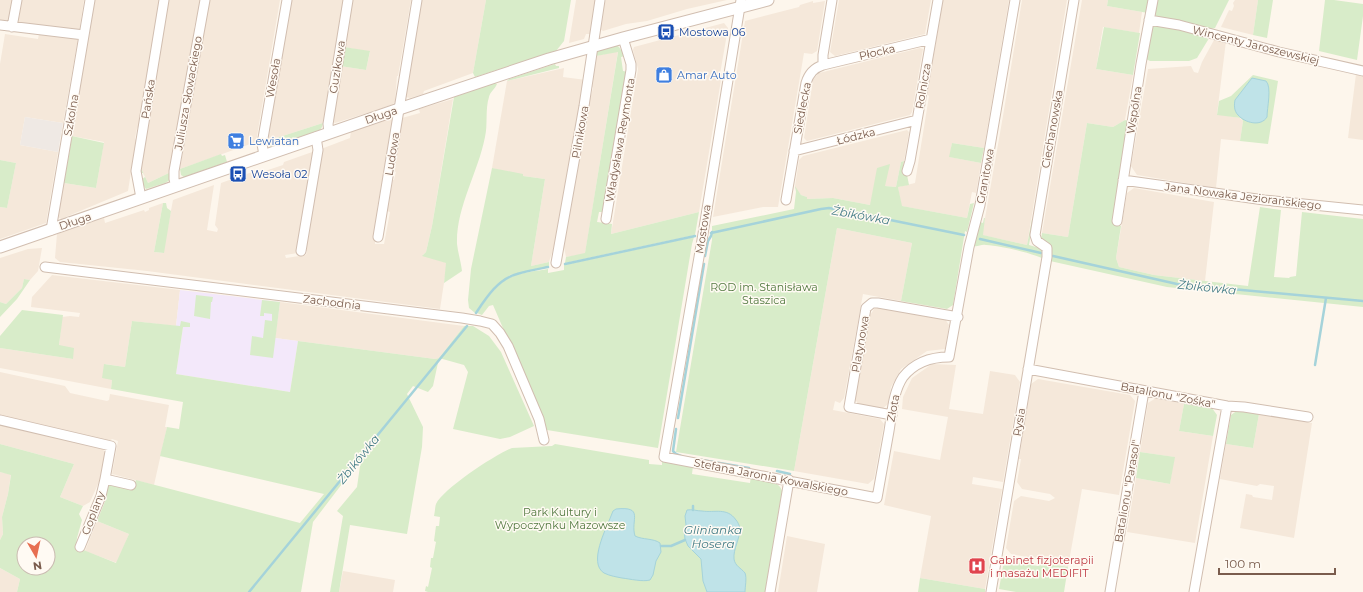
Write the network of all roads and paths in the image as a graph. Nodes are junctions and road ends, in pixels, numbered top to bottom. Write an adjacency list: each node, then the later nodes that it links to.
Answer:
1 (17, 0): 18 (street)
2 (90, 0): 19 (street, Szkolna)
3 (164, 0): 34 (street, Pańska)
4 (204, 0): 33 (street, Juliusza Słowackiego)
5 (287, 0): 30 (street, Wesoła)
6 (348, 0): 27 (street, Guzikowa)
7 (417, 0): 25 (street, Ludowa)
8 (600, 0): 22 (street, Pilnikowa)
9 (768, 0): 15 (street, Długa)
10 (832, 0): 23 (street)
11 (938, 0): 21 (street, Rolnicza)
12 (1015, 0): 46 (street, Granitowa)
13 (1074, 0): 43 (street, Ciechanowska)
14 (1153, 0): 16 (street, Wspólna)
15 (741, 4): 20 (street, Długa); 55 (street, Mostowa)
16 (1149, 20): 24 (street, Wincenty Jaroszewskiej); 32 (street, Wspólna)
17 (0, 27): 18 (street)
18 (12, 27): 19 (street)
19 (84, 35): 39 (street, Szkolna)
20 (623, 38): 22 (street, Długa); 37 (street, Władysława Reymonta)
21 (931, 39): 23 (street, Płocka); 26 (street, Rolnicza)
22 (593, 46): 25 (street, Długa); 44 (street, Pilnikowa)
23 (823, 65): 29 (street, Siedlecka)
24 (1363, 71)
25 (399, 109): 27 (street, Długa); 40 (street, Ludowa)
26 (917, 120): 29 (street, Łódzka); 31 (street, Rolnicza)
27 (329, 133): 28 (street, Długa)
28 (316, 137): 30 (street, Długa); 42 (street)
29 (794, 151): 35 (street, Siedlecka)
30 (264, 156): 33 (street, Długa)
31 (907, 171)
32 (1123, 180): 36 (street, Jana Nowaka Jeziorańskiego); 38 (street, Wspólna)
33 (176, 186): 34 (street, Długa)
34 (141, 198): 39 (street, Długa)
35 (786, 200)
36 (1363, 210)
37 (606, 219)
38 (1117, 221)
39 (50, 230): 41 (street, Długa)
40 (378, 237)
41 (0, 247)
42 (301, 251)
43 (1048, 253): 48 (street, Rysia)
44 (556, 263)
45 (45, 267): 54 (street, Zachodnia)
46 (958, 317): 47 (street, Granitowa); 51 (street, Platynowa)
47 (951, 351): 51 (street, Złota)
48 (1028, 369): 49 (street, Batalionu "Zośka"); 62 (street, Rysia)
49 (1144, 391): 50 (street, Batalionu "Zośka"); 63 (street, Batalionu "Parasol")
50 (1226, 406): 52 (street, Batalionu "Zośka"); 64 (street)
51 (892, 415): 59 (street, Złota)
52 (1308, 417)
53 (0, 420): 56 (street)
54 (544, 440)
55 (664, 458): 57 (street, Stefana Jaronia Kowalskiego)
56 (106, 476): 58 (street, Goplany); 60 (street, Goplany)
57 (789, 480): 59 (street, Stefana Jaronia Kowalskiego); 61 (street)
58 (131, 485)
59 (877, 498)
60 (80, 547)
61 (770, 592)
62 (991, 592)
63 (1110, 592)
64 (1194, 592)

